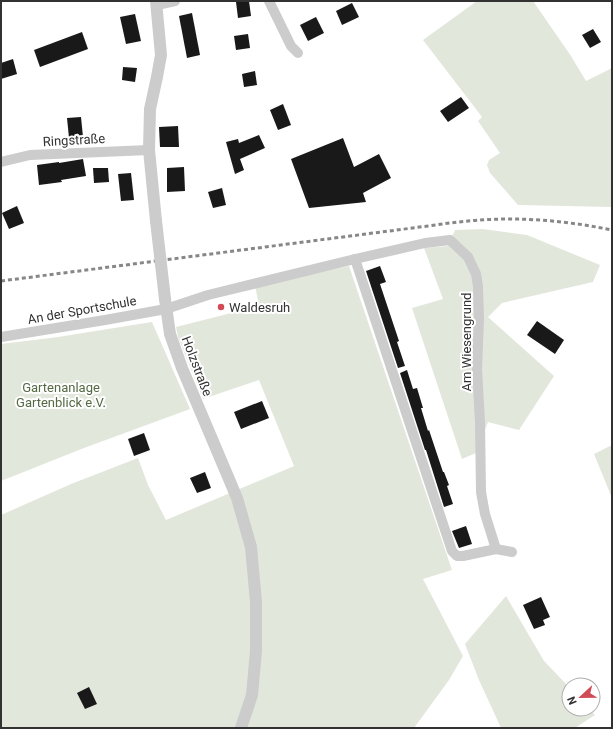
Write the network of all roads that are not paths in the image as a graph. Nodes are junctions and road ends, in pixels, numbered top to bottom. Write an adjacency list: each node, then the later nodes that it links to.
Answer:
1 (175, 1): 3 (street, Holzstraße)
2 (269, 1): 4 (street)
3 (156, 3): 5 (street, Holzstraße)
4 (298, 53)
5 (149, 150): 6 (street, Ringstraße); 8 (street, Holzstraße, bridge)
6 (1, 162)
7 (355, 259): 8 (street, Am Wiesengrund); 10 (street); 10 (street, Am Wiesengrund)
8 (166, 304): 9 (street, An der Sportschule); 12 (street, Holzstraße)
9 (1, 337)
10 (496, 548): 11 (street)
11 (512, 552)
12 (241, 728)

